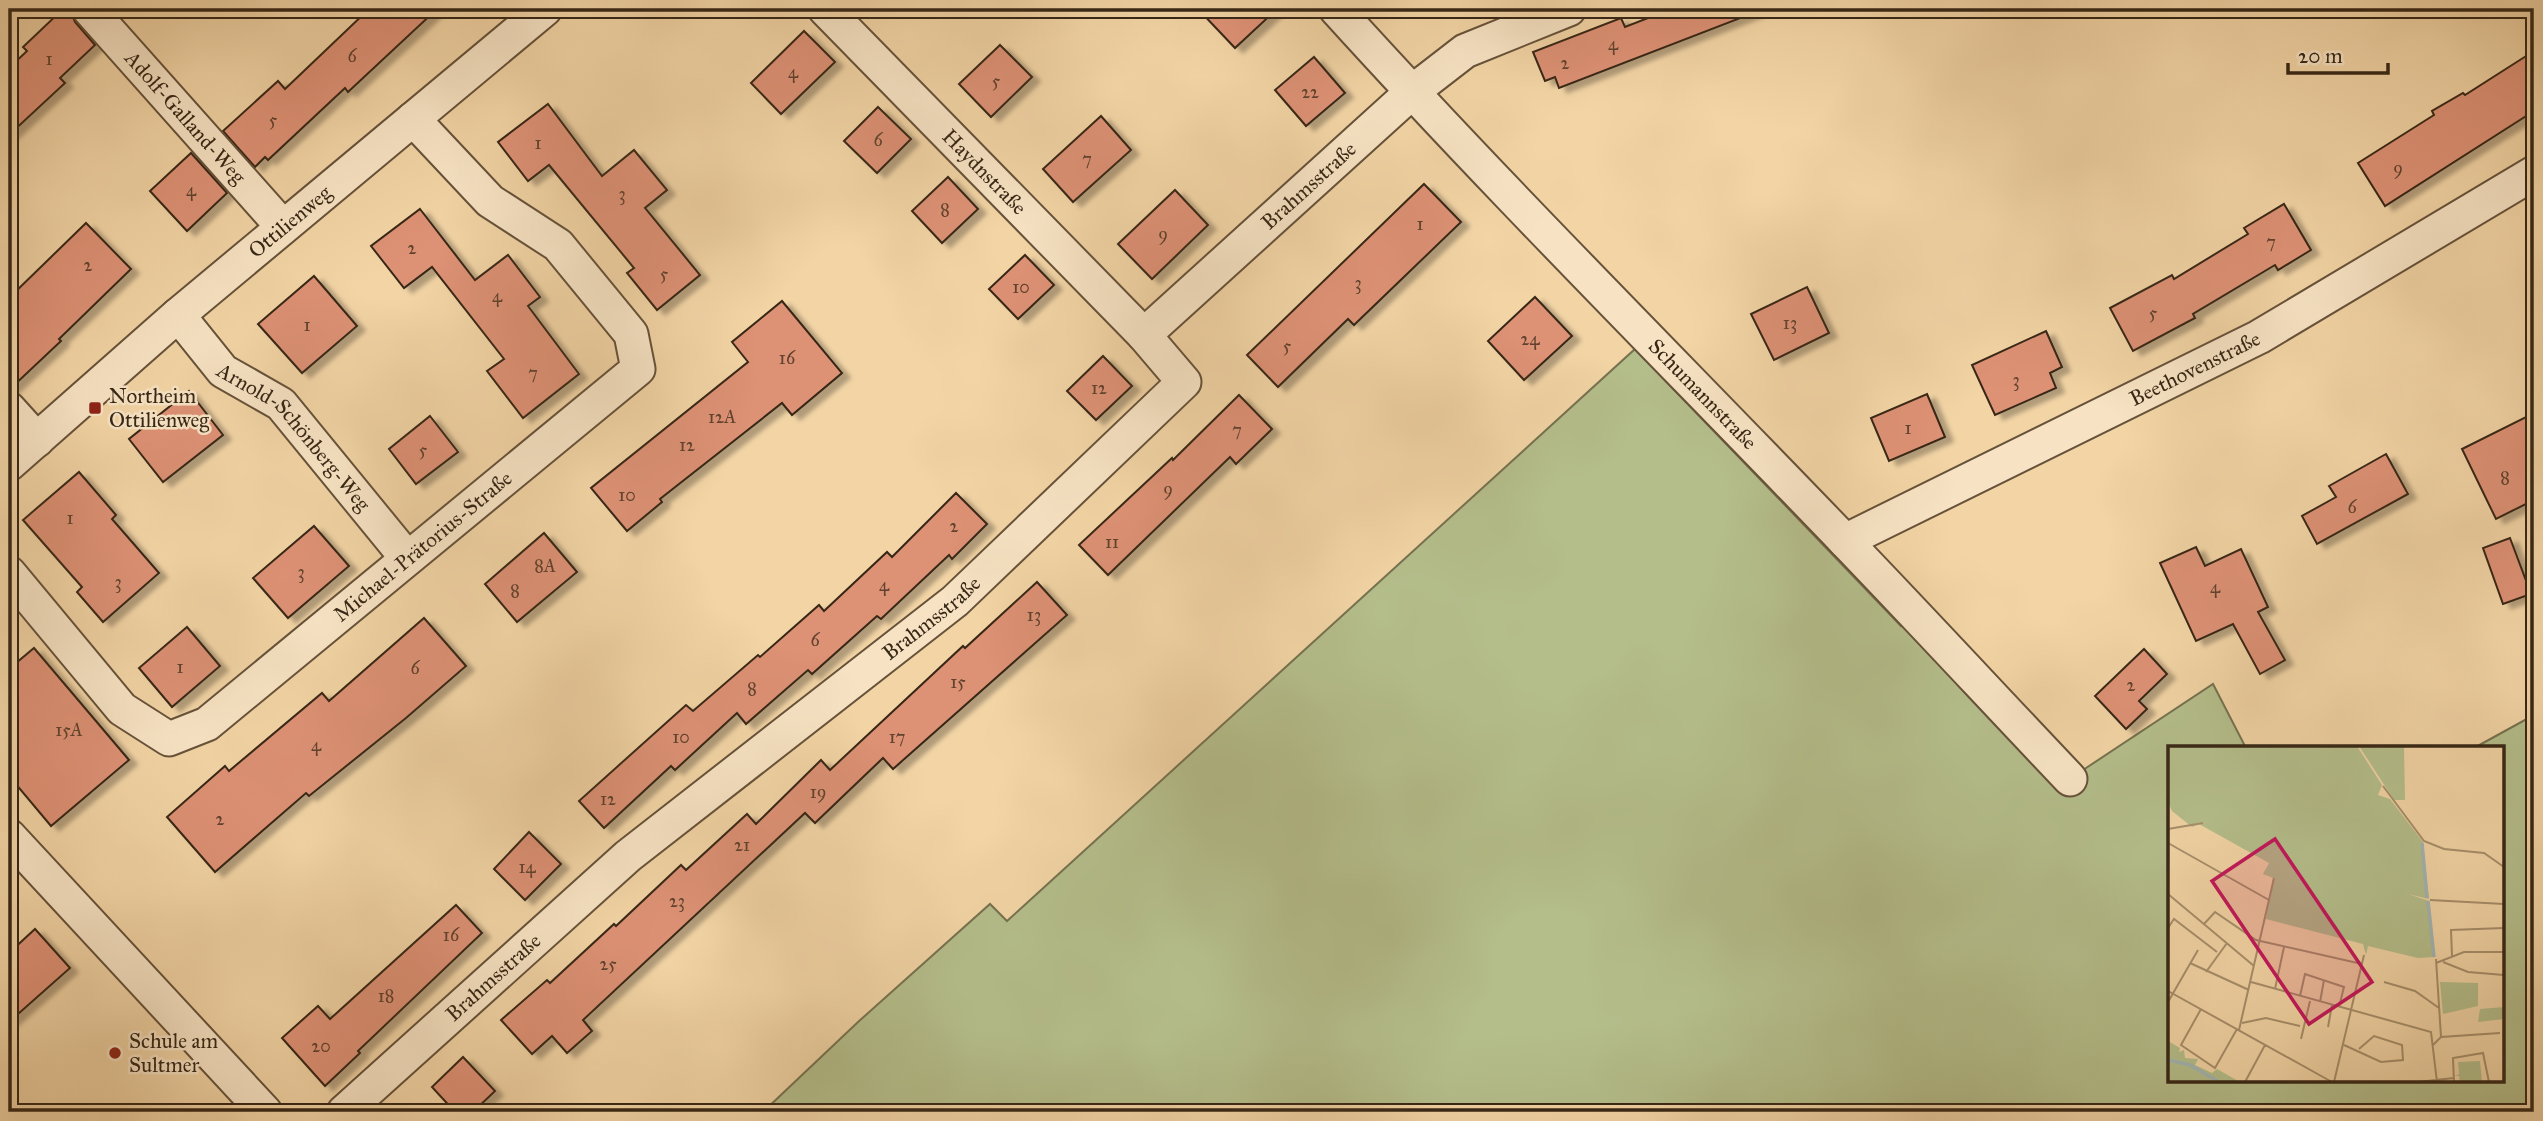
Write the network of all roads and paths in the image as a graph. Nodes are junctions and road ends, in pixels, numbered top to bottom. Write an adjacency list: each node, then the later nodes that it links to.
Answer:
1 (89, 9): 9 (street, Adolf-Galland-Weg)
2 (545, 9): 7 (street, Ottilienweg)
3 (825, 9): 11 (street, Haydnstraße)
4 (1336, 9): 6 (street, Schumannstraße)
5 (1569, 9): 6 (street, Brahmsstraße)
6 (1412, 92): 11 (street, Brahmsstraße); 15 (street, Schumannstraße)
7 (413, 119): 9 (street, Ottilienweg); 16 (street, Michael-Prätorius-Straße)
8 (2534, 173): 15 (street, Beethovenstraße)
9 (283, 227): 10 (street, Ottilienweg)
10 (178, 315): 13 (street, Ottilienweg); 16 (street, Arnold-Schönberg-Weg)
11 (1144, 335): 21 (street, Brahmsstraße)
12 (9, 409): 13 (street)
13 (37, 440): 14 (street, Ottilienweg)
14 (9, 464)
15 (1845, 541): 18 (street, Schumannstraße)
16 (407, 558): 17 (street, Michael-Prätorius-Straße)
17 (9, 573)
18 (2070, 779)
19 (9, 836): 20 (street)
20 (265, 1112)
21 (344, 1112)

